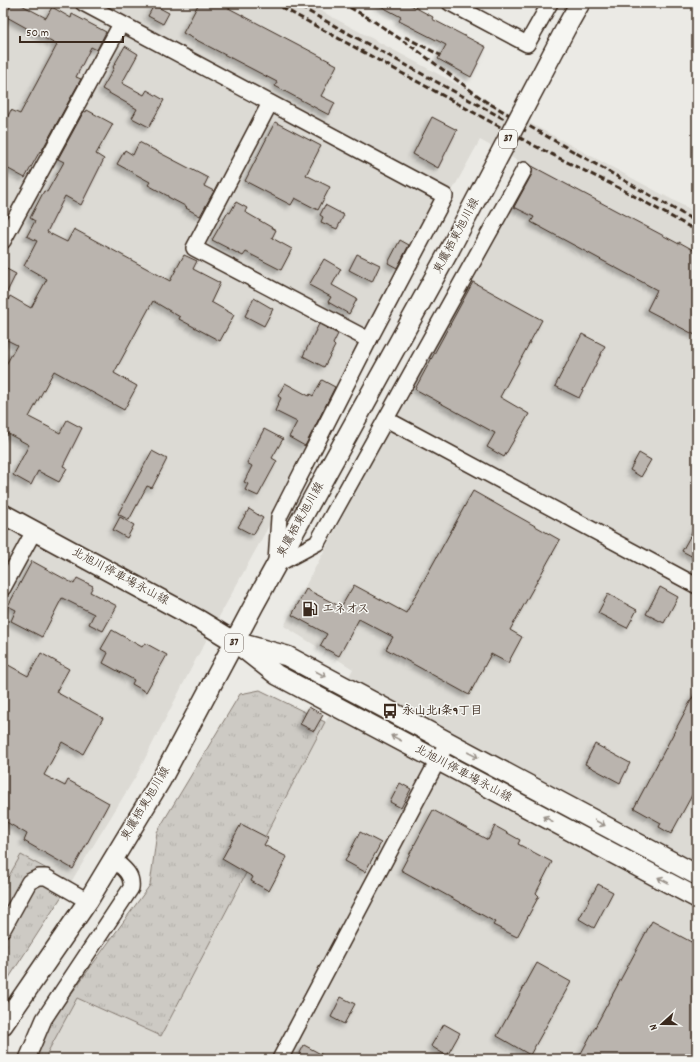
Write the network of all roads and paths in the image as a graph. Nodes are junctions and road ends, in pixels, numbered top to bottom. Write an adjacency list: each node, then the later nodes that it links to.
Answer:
1 (83, 3): 5 (street)
2 (450, 3): 3 (street)
3 (550, 3)
4 (580, 3): 13 (main road, 東鷹栖東旭川線 / 37, bridge)
5 (121, 24): 6 (street); 8 (street)
6 (270, 103): 9 (street); 9 (street)
7 (524, 170): 10 (street)
8 (3, 240)
9 (369, 340): 13 (street)
10 (386, 419): 13 (street); 14 (street)
11 (3, 514): 12 (main road, 北旭川停車場永山線)
12 (34, 531): 15 (street); 16 (main road, 北旭川停車場永山線)
13 (276, 564): 16 (main road, 東鷹栖東旭川線 / 37)
14 (697, 586)
15 (3, 588)
16 (235, 642): 17 (main road, 北旭川停車場永山線, one-way to 17); 18 (main road, 北旭川停車場永山線, one-way to 16); 19 (main road, 東鷹栖東旭川線 / 37)
17 (448, 741): 18 (street); 20 (main road, 北旭川停車場永山線, one-way to 20)
18 (438, 761): 21 (main road, 北旭川停車場永山線, one-way to 18); 26 (street)
19 (113, 859): 22 (main road, 東鷹栖東旭川線 / 37); 25 (street)
20 (697, 875)
21 (697, 898)
22 (88, 901): 23 (street); 24 (main road, 東鷹栖東旭川線 / 37)
23 (3, 929)
24 (3, 1025)
25 (27, 1059)
26 (280, 1059)

